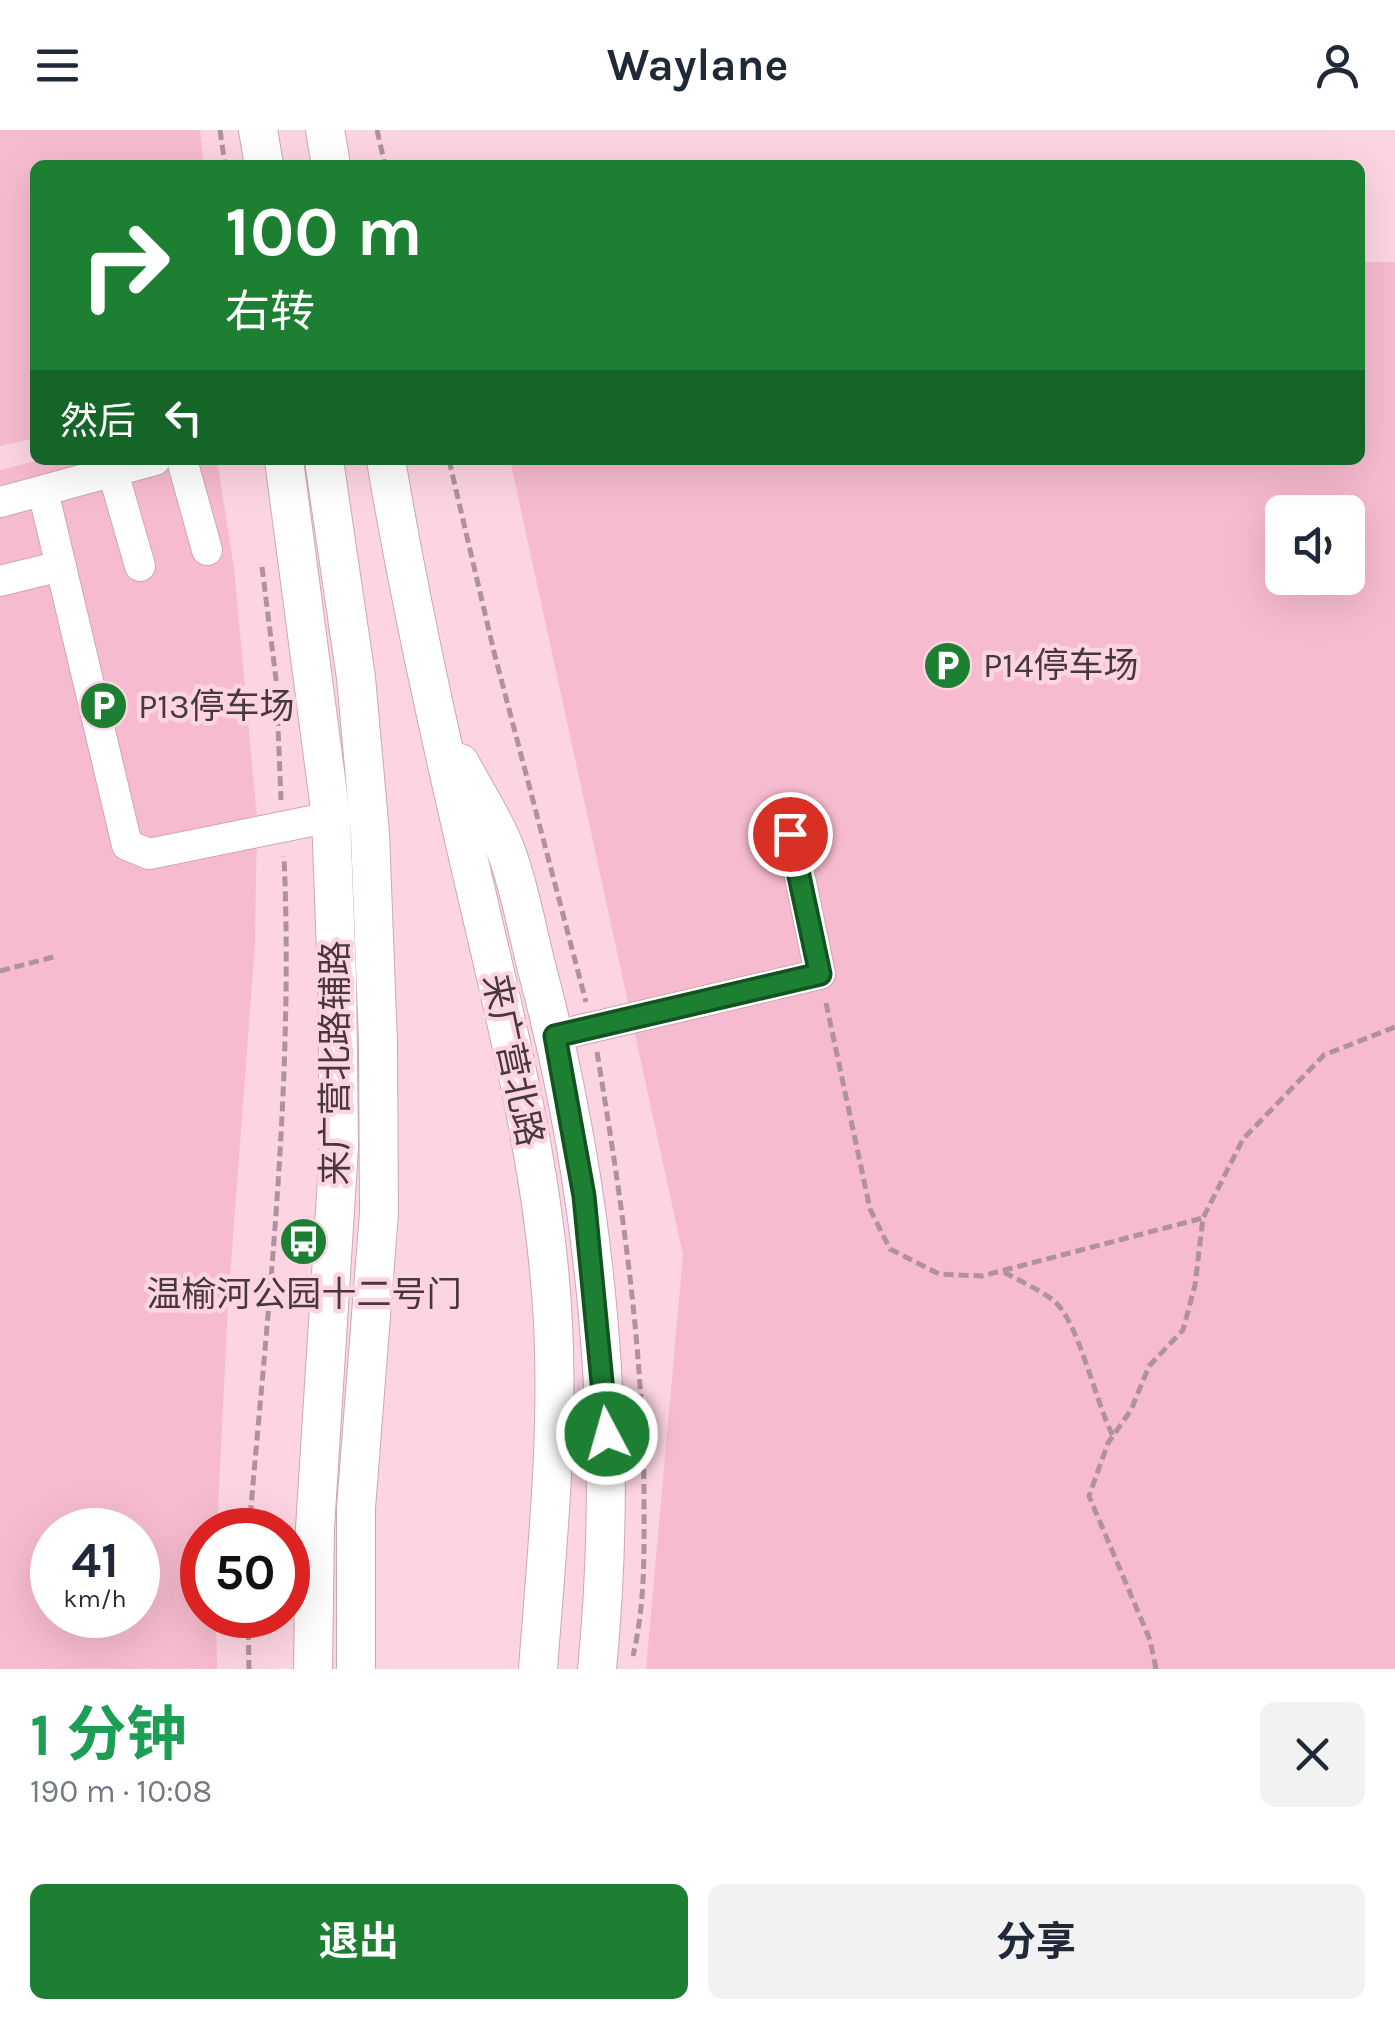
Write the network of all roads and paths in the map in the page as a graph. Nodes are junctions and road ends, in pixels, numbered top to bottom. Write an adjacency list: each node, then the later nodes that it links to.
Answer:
1 (220, 130): 5 (path)
2 (258, 130): 6 (main road)
3 (325, 130): 7 (main road)
4 (377, 130): 8 (path)
5 (225, 160)
6 (263, 160)
7 (330, 160)
8 (384, 160)
9 (137, 465): 14 (lane)
10 (183, 465): 18 (lane)
11 (285, 465): 23 (main road, 来广营北路辅路)
12 (325, 465): 38 (main road)
13 (387, 465): 22 (main road, 来广营北路)
14 (113, 472): 15 (lane); 20 (lane)
15 (43, 492): 16 (lane); 19 (lane)
16 (0, 502)
17 (260, 548): 24 (path)
18 (206, 550)
19 (61, 566): 21 (lane); 24 (lane)
20 (140, 566)
21 (0, 581)
22 (443, 730): 30 (main road); 39 (main road, 来广营北路)
23 (331, 817): 24 (lane); 37 (main road, 来广营北路辅路)
24 (282, 825): 34 (path)
25 (790, 834): 28 (lane)
26 (57, 956): 27 (path)
27 (0, 971)
28 (820, 974): 30 (lane); 32 (path)
29 (1395, 1027): 31 (path)
30 (555, 1036): 40 (main road)
31 (1203, 1218): 32 (path); 33 (path)
32 (1002, 1271): 33 (path)
33 (1113, 1436): 41 (path)
34 (251, 1508)
35 (248, 1638): 36 (path)
36 (248, 1669)
37 (313, 1669)
38 (356, 1669)
39 (538, 1669)
40 (597, 1669)
41 (1156, 1669)

